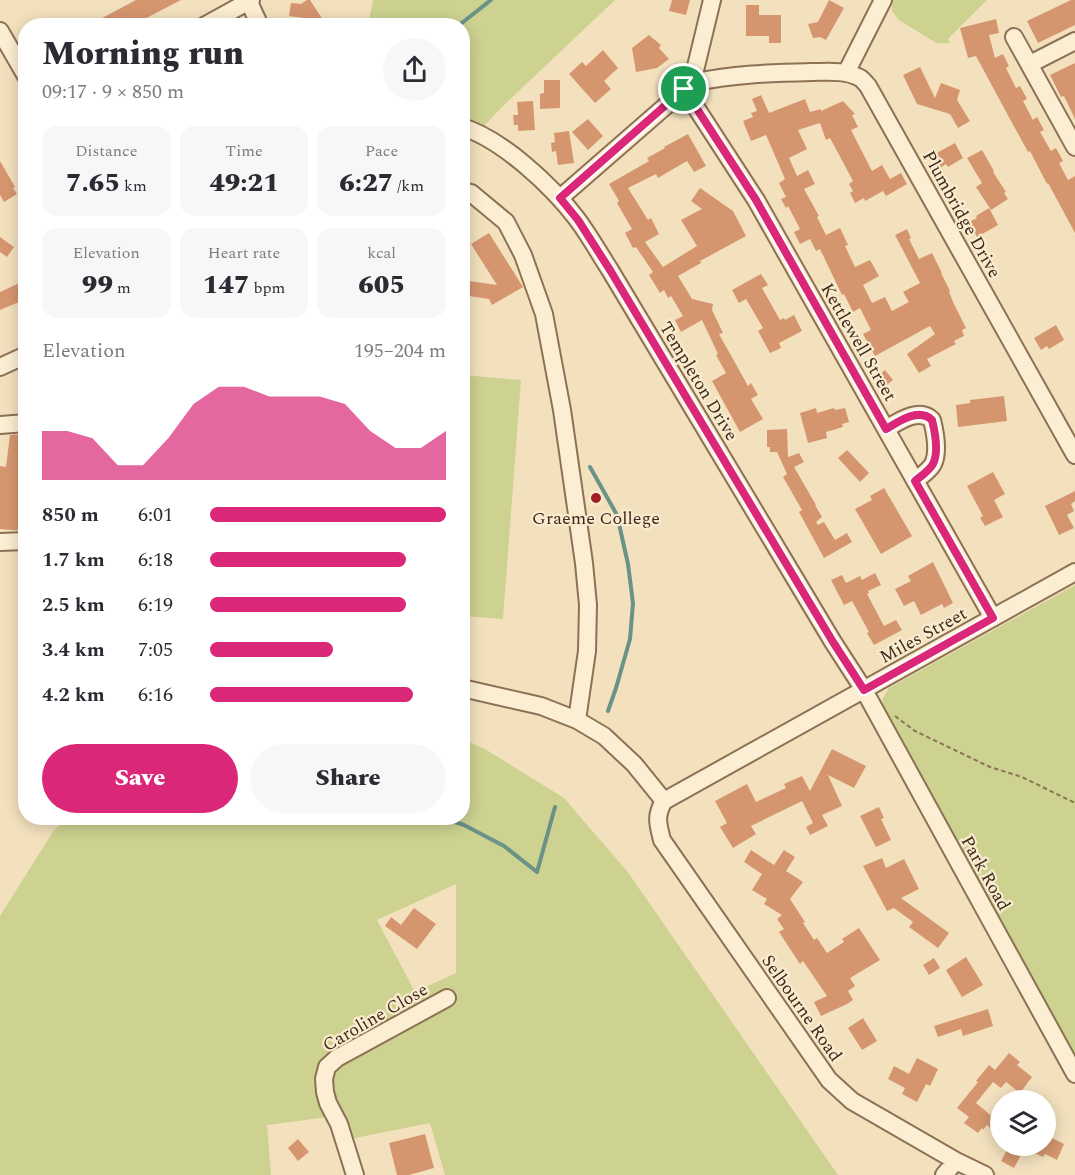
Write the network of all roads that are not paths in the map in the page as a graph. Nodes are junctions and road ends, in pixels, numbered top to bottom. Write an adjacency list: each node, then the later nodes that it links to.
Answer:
1 (712, 0): 12 (street)
2 (883, 0): 11 (street)
3 (250, 1): 4 (street); 5 (street)
4 (219, 18)
5 (257, 18)
6 (0, 31): 9 (street)
7 (1014, 37): 10 (street)
8 (1075, 41): 10 (street)
9 (18, 62)
10 (1030, 64): 14 (street)
11 (846, 73): 12 (street); 22 (street, Plumbridge Drive)
12 (688, 86): 16 (street); 21 (street, Kettlewell Street)
13 (470, 129): 16 (street, Templeton Drive)
14 (1075, 147)
15 (470, 193): 30 (street)
16 (560, 198): 29 (street, Templeton Drive)
17 (18, 359): 18 (street)
18 (0, 367)
19 (18, 424): 20 (street)
20 (0, 425)
21 (886, 429): 23 (street, Kettlewell Street); 23 (street)
22 (1075, 455)
23 (915, 481): 27 (street, Kettlewell Street)
24 (18, 541): 25 (street)
25 (0, 542)
26 (1075, 572): 27 (street, Miles Street)
27 (993, 618): 29 (street, Miles Street)
28 (470, 690): 30 (street)
29 (868, 697): 31 (street, Miles Street); 33 (street, Park Road)
30 (577, 720): 31 (street)
31 (664, 801): 34 (street, Selbourne Road)
32 (447, 998): 35 (street, Caroline Close)
33 (1075, 1074)
34 (956, 1161): 36 (street); 37 (street, Selbourne Road)
35 (355, 1175)
36 (944, 1175)
37 (985, 1175)

